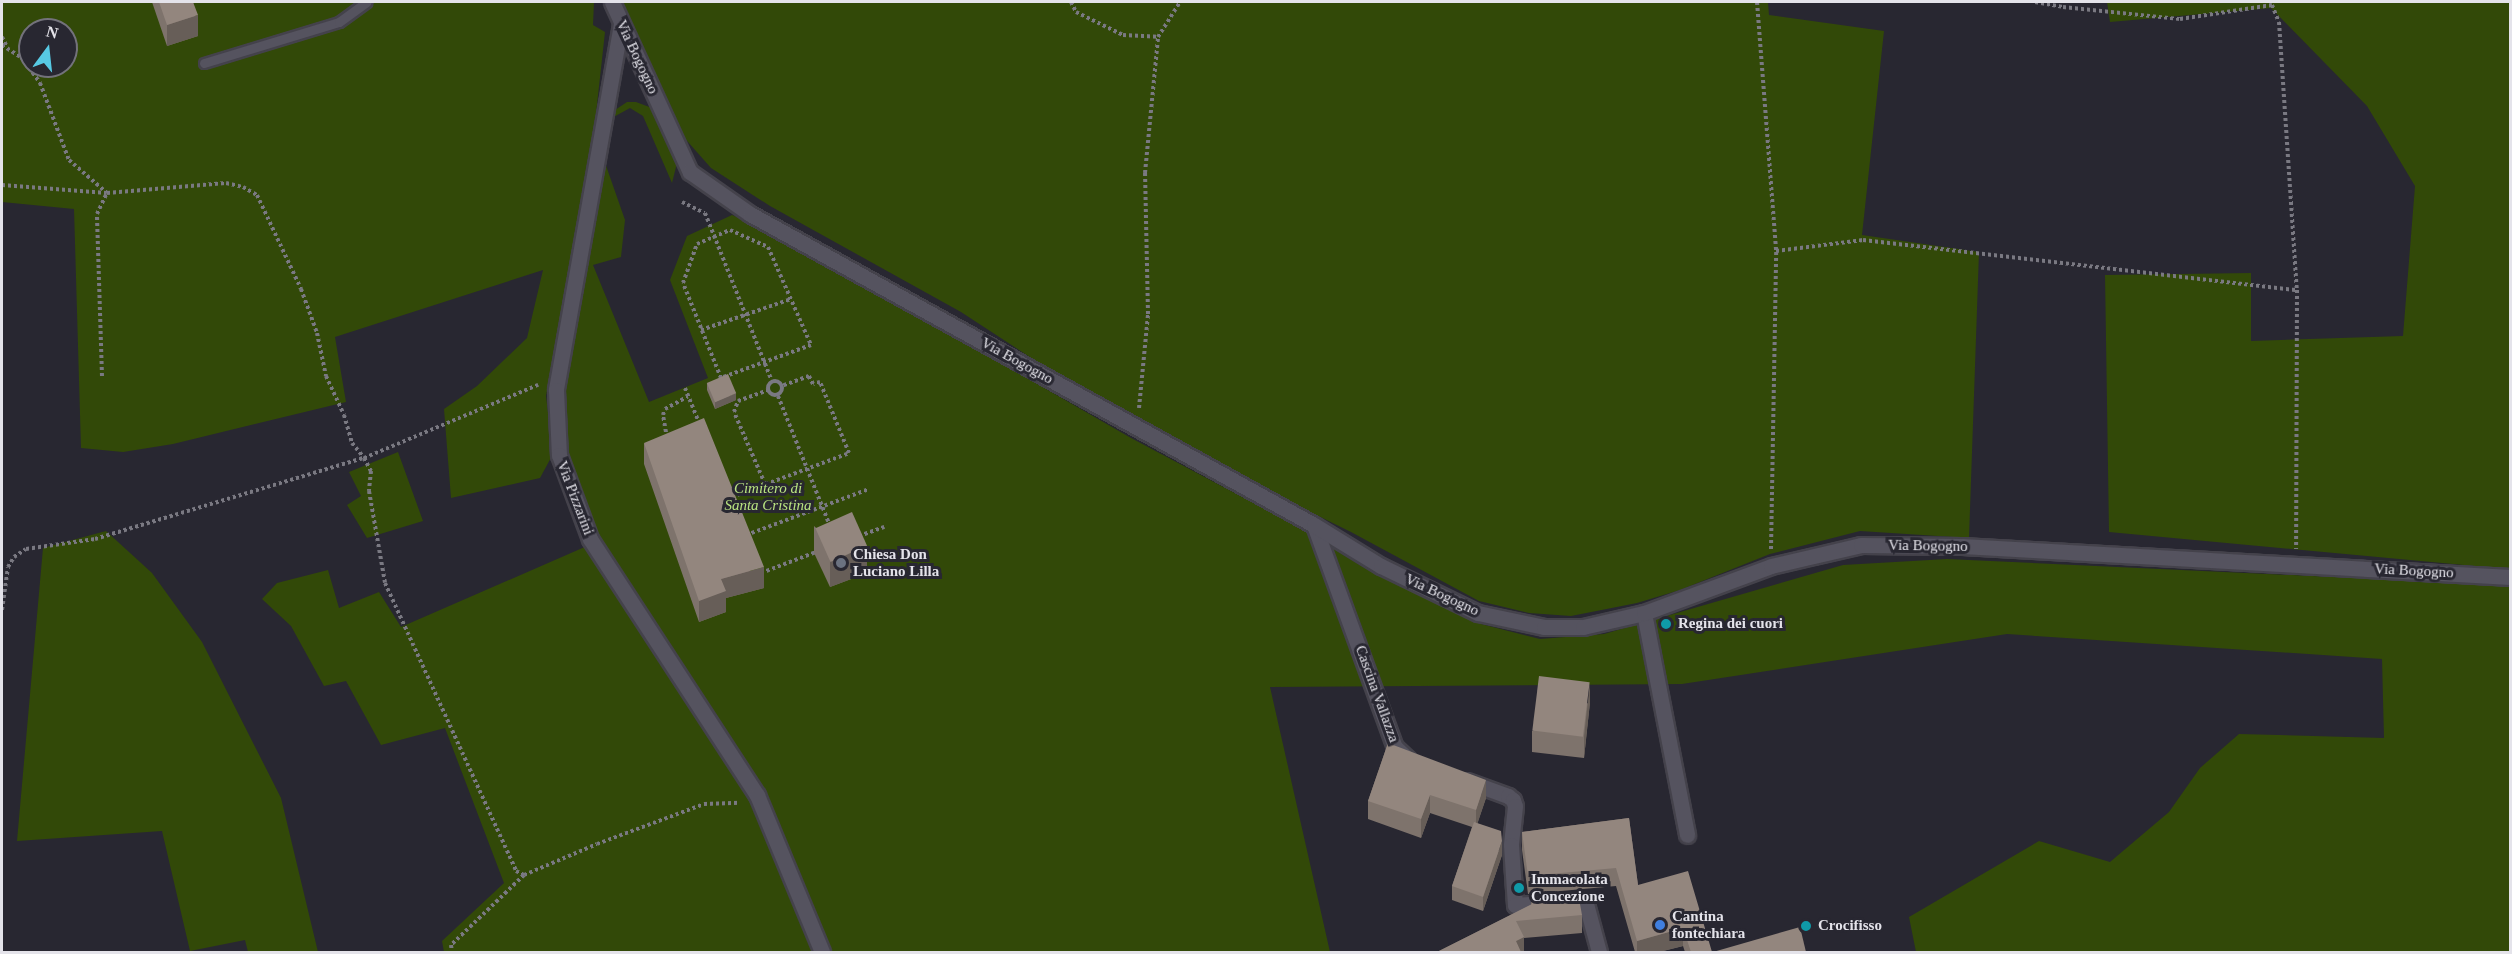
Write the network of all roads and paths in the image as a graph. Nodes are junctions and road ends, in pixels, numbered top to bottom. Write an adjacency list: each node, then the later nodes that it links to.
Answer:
1 (367, 2): 12 (lane)
2 (612, 2): 7 (main road, Via Bogogno)
3 (1071, 2): 9 (path)
4 (1180, 2): 9 (path)
5 (1757, 2): 17 (path)
6 (2035, 2): 18 (path)
7 (621, 24): 24 (main road, Via Pizzarini); 32 (main road, Via Bogogno)
8 (2, 37): 11 (path)
9 (1158, 38): 32 (path)
10 (2, 45): 11 (path)
11 (8, 49): 14 (path)
12 (204, 63)
13 (2, 185): 14 (path)
14 (107, 193): 23 (path); 34 (path)
15 (682, 202): 16 (path)
16 (714, 237): 19 (path); 20 (path); 21 (path)
17 (1776, 251): 18 (path); 50 (path)
18 (2297, 290): 49 (path)
19 (790, 299): 20 (path); 22 (path)
20 (746, 314): 21 (path); 22 (path)
21 (701, 330): 22 (path)
22 (765, 362): 25 (path)
23 (102, 376)
24 (558, 377): 34 (path); 58 (main road, Via Pizzarini)
25 (772, 381): 26 (path); 28 (path)
26 (782, 386): 30 (path); 35 (path)
27 (685, 388): 29 (path)
28 (768, 390): 30 (path); 36 (path)
29 (688, 396): 31 (path); 33 (path)
30 (778, 396): 35 (path)
31 (700, 426)
32 (1137, 427): 40 (main road, Via Bogogno)
33 (670, 446)
34 (364, 458): 54 (path); 60 (path)
35 (807, 468): 36 (path); 38 (path)
36 (765, 484): 39 (path)
37 (869, 489): 38 (path)
38 (822, 507): 43 (path); 44 (path)
39 (732, 508)
40 (1314, 525): 55 (main road, Via Bogogno); 56 (main road, Cascina Vallazza)
41 (740, 526): 44 (path)
42 (884, 527): 45 (path)
43 (833, 535)
44 (743, 536): 46 (path)
45 (852, 538)
46 (747, 545)
47 (822, 550): 51 (path)
48 (755, 564): 51 (path)
49 (2296, 565): 50 (main road, Via Bogogno); 52 (main road, Via Bogogno)
50 (1770, 566): 55 (main road, Via Bogogno)
51 (759, 574): 53 (path)
52 (2511, 577)
53 (761, 581)
54 (2, 610)
55 (1644, 613): 59 (main road)
56 (1427, 766)
57 (1457, 777): 63 (main road)
58 (760, 804): 60 (path); 62 (main road, Via Pizzarini)
59 (1687, 835)
60 (524, 875): 61 (path)
61 (452, 952)
62 (822, 952)
63 (1599, 952)

